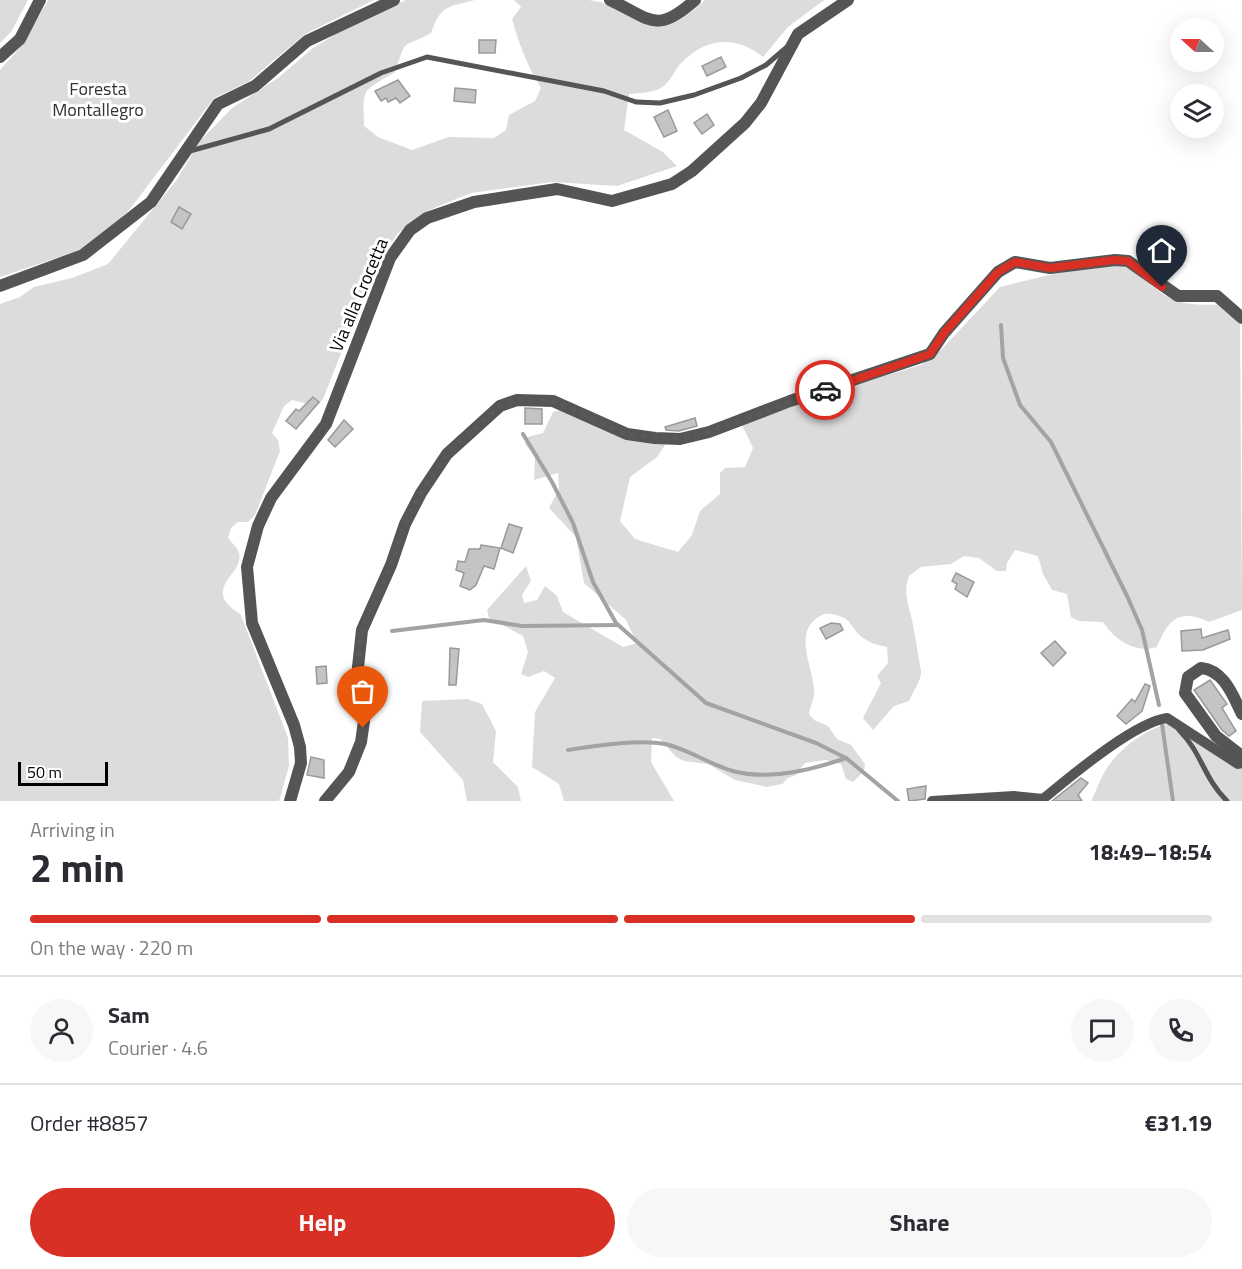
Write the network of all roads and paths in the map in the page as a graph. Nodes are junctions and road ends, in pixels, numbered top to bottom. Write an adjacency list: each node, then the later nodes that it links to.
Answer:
1 (40, 0): 7 (street)
2 (394, 0): 8 (street)
3 (610, 0): 4 (street)
4 (695, 0)
5 (848, 0): 6 (street, Via alla Crocetta)
6 (791, 44): 8 (lane); 15 (street, Via alla Crocetta)
7 (0, 57)
8 (185, 152): 9 (street)
9 (0, 286)
10 (1242, 318): 16 (street)
11 (1242, 714): 13 (street)
12 (1167, 718): 14 (street); 17 (street); 18 (lane)
13 (1242, 756)
14 (1242, 763)
15 (290, 801)
16 (325, 801)
17 (932, 801)
18 (1227, 801)

